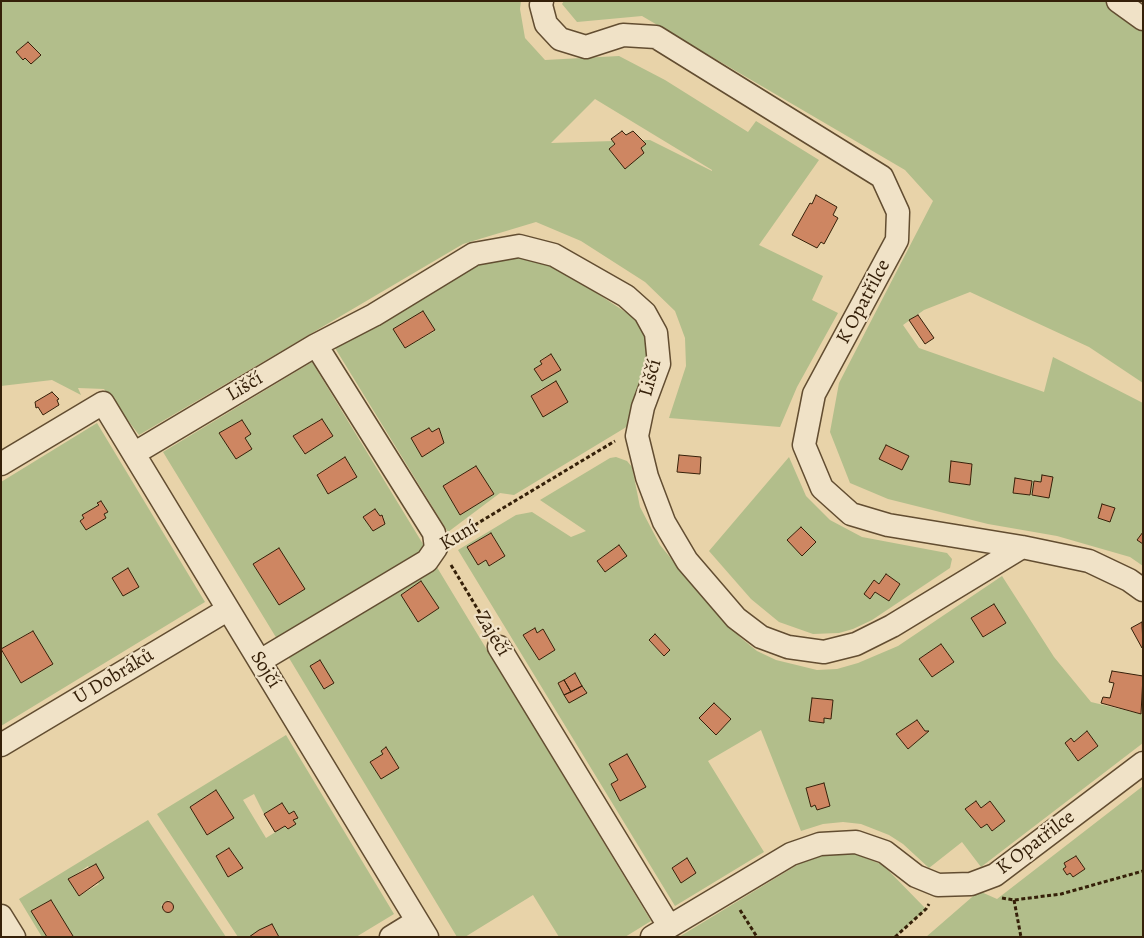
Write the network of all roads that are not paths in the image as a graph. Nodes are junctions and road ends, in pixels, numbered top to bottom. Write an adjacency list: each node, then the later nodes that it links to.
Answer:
1 (542, 1): 7 (street, K Opatřilce)
2 (1118, 1): 3 (street)
3 (1143, 19)
4 (316, 345): 5 (street, Liščí); 7 (street, Liščí); 11 (street, Kuní)
5 (135, 453): 6 (street, Sojčí); 9 (street, Sojčí)
6 (1, 464)
7 (1022, 547): 8 (street, K Opatřilce)
8 (1143, 590)
9 (227, 610): 11 (street, Sojčí); 12 (street, U Dobráků)
10 (499, 646): 16 (street, Zaječí)
11 (260, 661): 15 (street, Sojčí)
12 (1, 745)
13 (1143, 763): 16 (street, K Opatřilce)
14 (1, 916): 17 (street)
15 (422, 929): 18 (street)
16 (661, 931)
17 (14, 937)
18 (391, 937)

